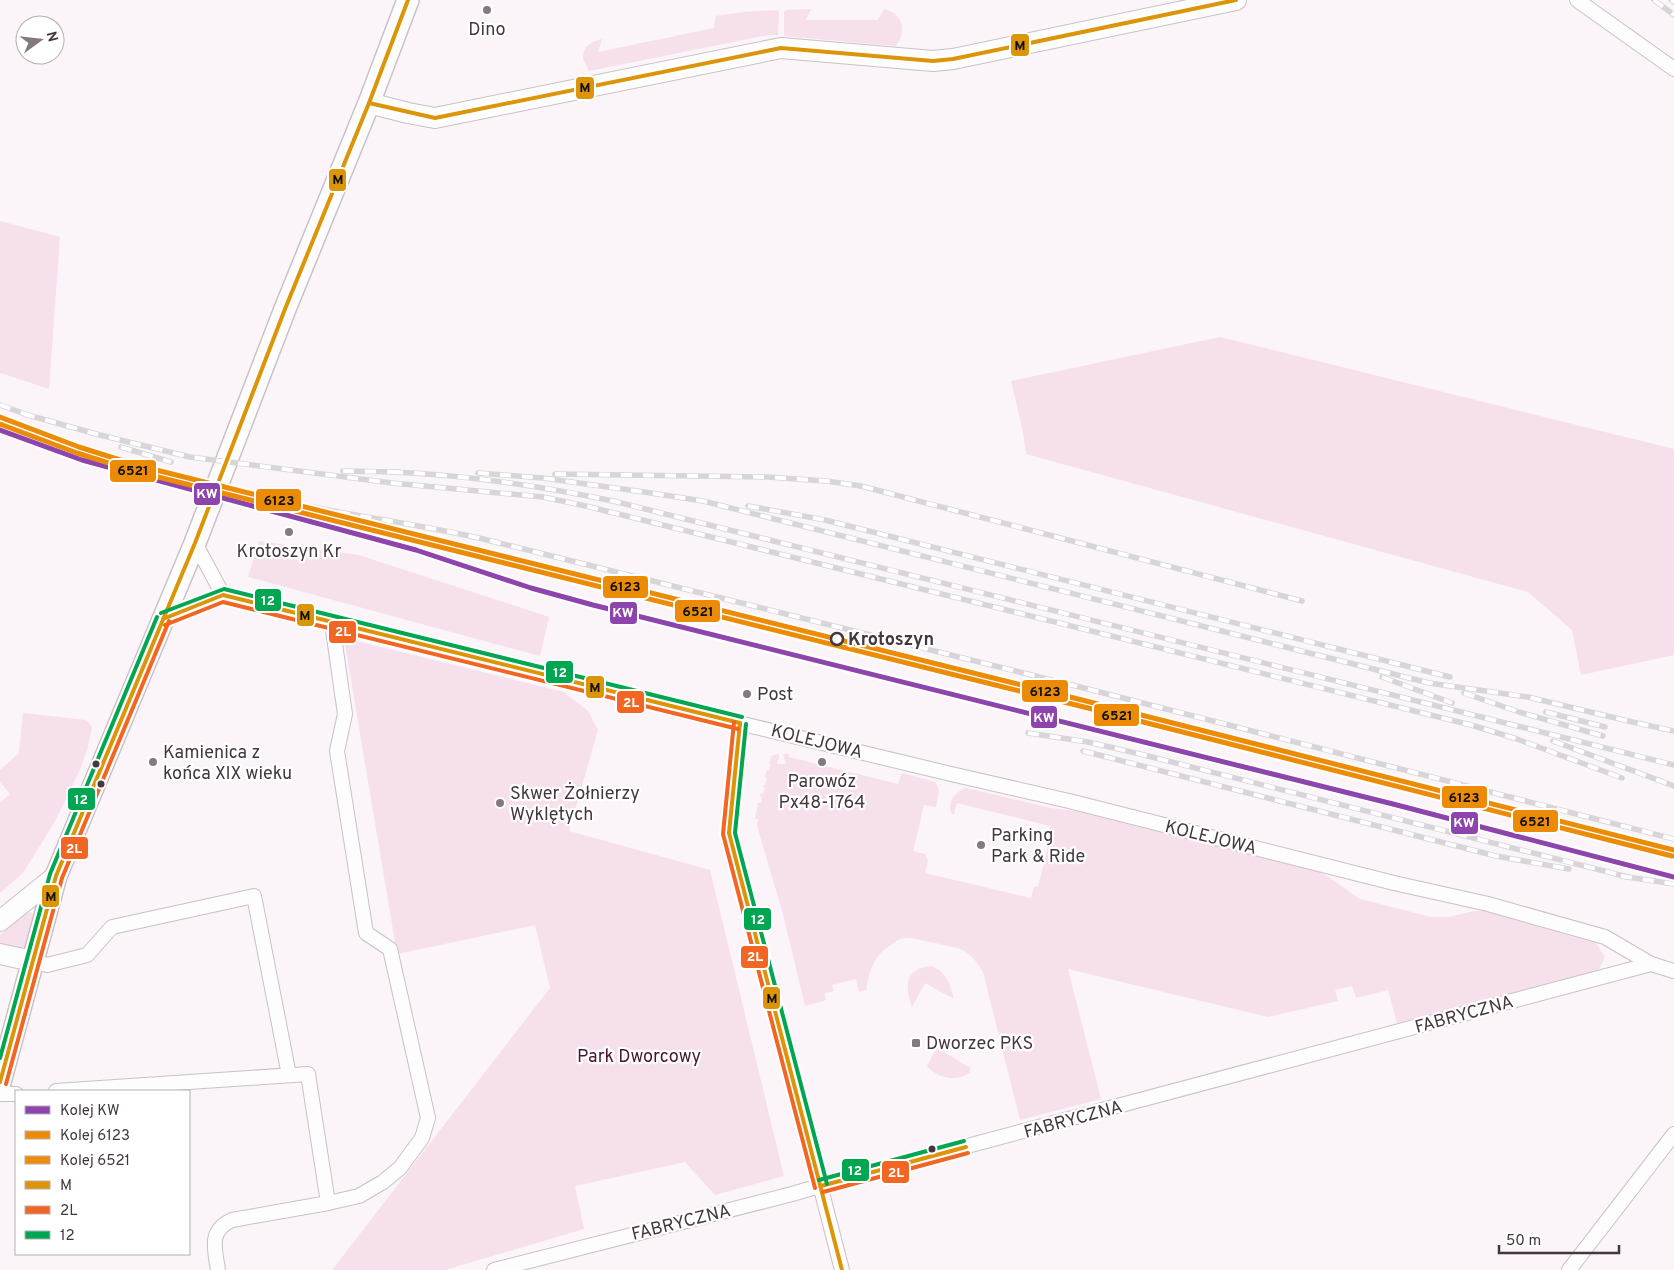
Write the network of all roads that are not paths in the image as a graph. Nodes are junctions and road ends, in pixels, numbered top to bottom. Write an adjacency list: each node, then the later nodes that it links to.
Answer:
1 (408, 0): 5 (main road)
2 (1236, 0): 5 (street)
3 (1577, 0): 4 (street)
4 (1674, 69)
5 (368, 103): 6 (main road)
6 (195, 543): 7 (street); 8 (main road)
7 (223, 595): 8 (street); 9 (street, KOLEJOWA)
8 (163, 619): 11 (main road)
9 (332, 622): 10 (street, KOLEJOWA); 25 (street)
10 (740, 723): 15 (street, KOLEJOWA); 24 (street)
11 (56, 876): 12 (street); 14 (main road)
12 (0, 922)
13 (0, 954): 14 (street)
14 (32, 961): 17 (main road); 18 (street)
15 (1651, 964): 16 (street, KOLEJOWA); 24 (street, FABRYCZNA)
16 (1674, 970)
17 (6, 1045): 19 (main road)
18 (289, 1075): 20 (street); 25 (street)
19 (0, 1082)
20 (71, 1090)
21 (0, 1094): 22 (street)
22 (15, 1094)
23 (1674, 1134): 29 (street)
24 (821, 1186): 27 (street, FABRYCZNA); 28 (street)
25 (328, 1203): 26 (street)
26 (218, 1270)
27 (494, 1270)
28 (842, 1270)
29 (1568, 1270)

